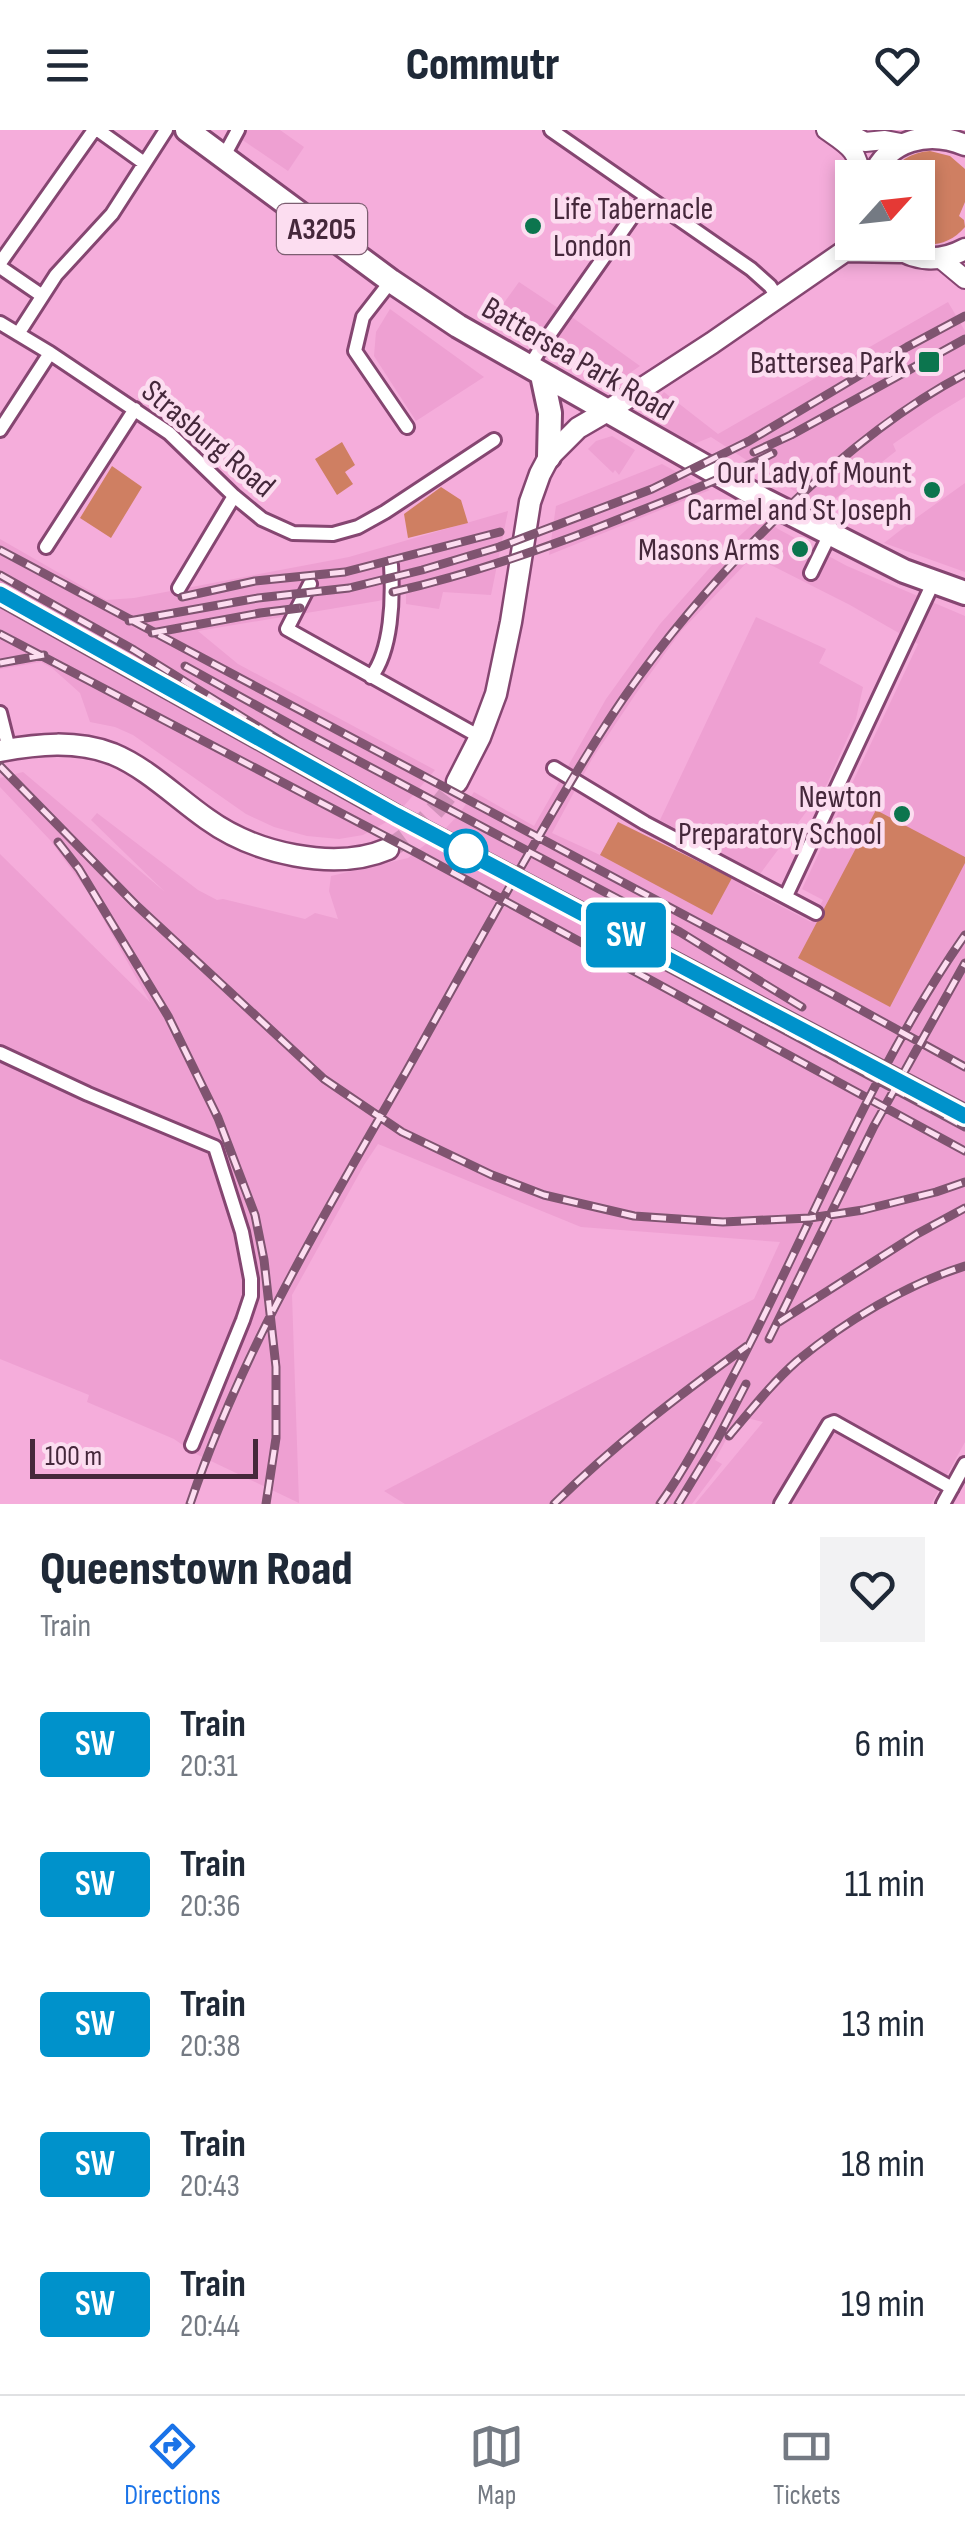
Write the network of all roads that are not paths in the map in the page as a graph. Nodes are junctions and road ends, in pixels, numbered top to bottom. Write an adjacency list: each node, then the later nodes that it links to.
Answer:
1 (96, 130): 13 (street); 19 (street)
2 (166, 130): 13 (street)
3 (187, 130): 10 (highway, Battersea Park Road / A3205)
4 (238, 130): 10 (street)
5 (550, 130): 14 (street)
6 (826, 130): 11 (street)
7 (843, 130): 9 (street)
8 (961, 141): 9 (main road)
9 (900, 143): 12 (main road)
10 (224, 156): 21 (highway, Battersea Park Road / A3205)
11 (858, 160)
12 (882, 160)
13 (144, 162): 22 (street)
14 (646, 198): 23 (street); 27 (street)
15 (965, 249): 18 (main road)
16 (835, 252): 23 (main road)
17 (935, 258): 18 (main road)
18 (941, 258): 20 (street)
19 (0, 265): 22 (street)
20 (965, 279)
21 (391, 281): 27 (highway, Battersea Park Road / A3205); 30 (street)
22 (41, 295): 25 (street)
23 (778, 298): 29 (main road)
24 (0, 323): 25 (street, Strasburg Road)
25 (18, 334): 26 (street, Strasburg Road)
26 (50, 354): 28 (street, Strasburg Road); 31 (street)
27 (536, 371): 29 (highway, Battersea Park Road / A3205); 33 (highway)
28 (135, 409): 34 (street, Strasburg Road); 36 (street)
29 (609, 410): 33 (main road); 35 (highway, Battersea Park Road / A3205)
30 (407, 427)
31 (0, 430)
32 (494, 440): 34 (street, Strasburg Road)
33 (549, 457): 45 (main road)
34 (234, 496): 41 (street)
35 (830, 534): 38 (street); 39 (highway, Battersea Park Road / A3205)
36 (46, 547)
37 (392, 565): 43 (street)
38 (811, 572)
39 (933, 583): 42 (highway, Battersea Park Road / A3205); 50 (street)
40 (310, 584): 43 (street)
41 (179, 588)
42 (965, 593)
43 (371, 677): 45 (street)
44 (0, 712): 46 (street)
45 (480, 737): 48 (main road)
46 (4, 750): 49 (main road)
47 (554, 768): 50 (street)
48 (456, 782)
49 (388, 849)
50 (786, 896): 51 (street)
51 (816, 914)
52 (0, 1053): 53 (street)
53 (192, 1444)
54 (965, 1464): 55 (street)
55 (952, 1488): 56 (street); 57 (street)
56 (781, 1504)
57 (944, 1504)

